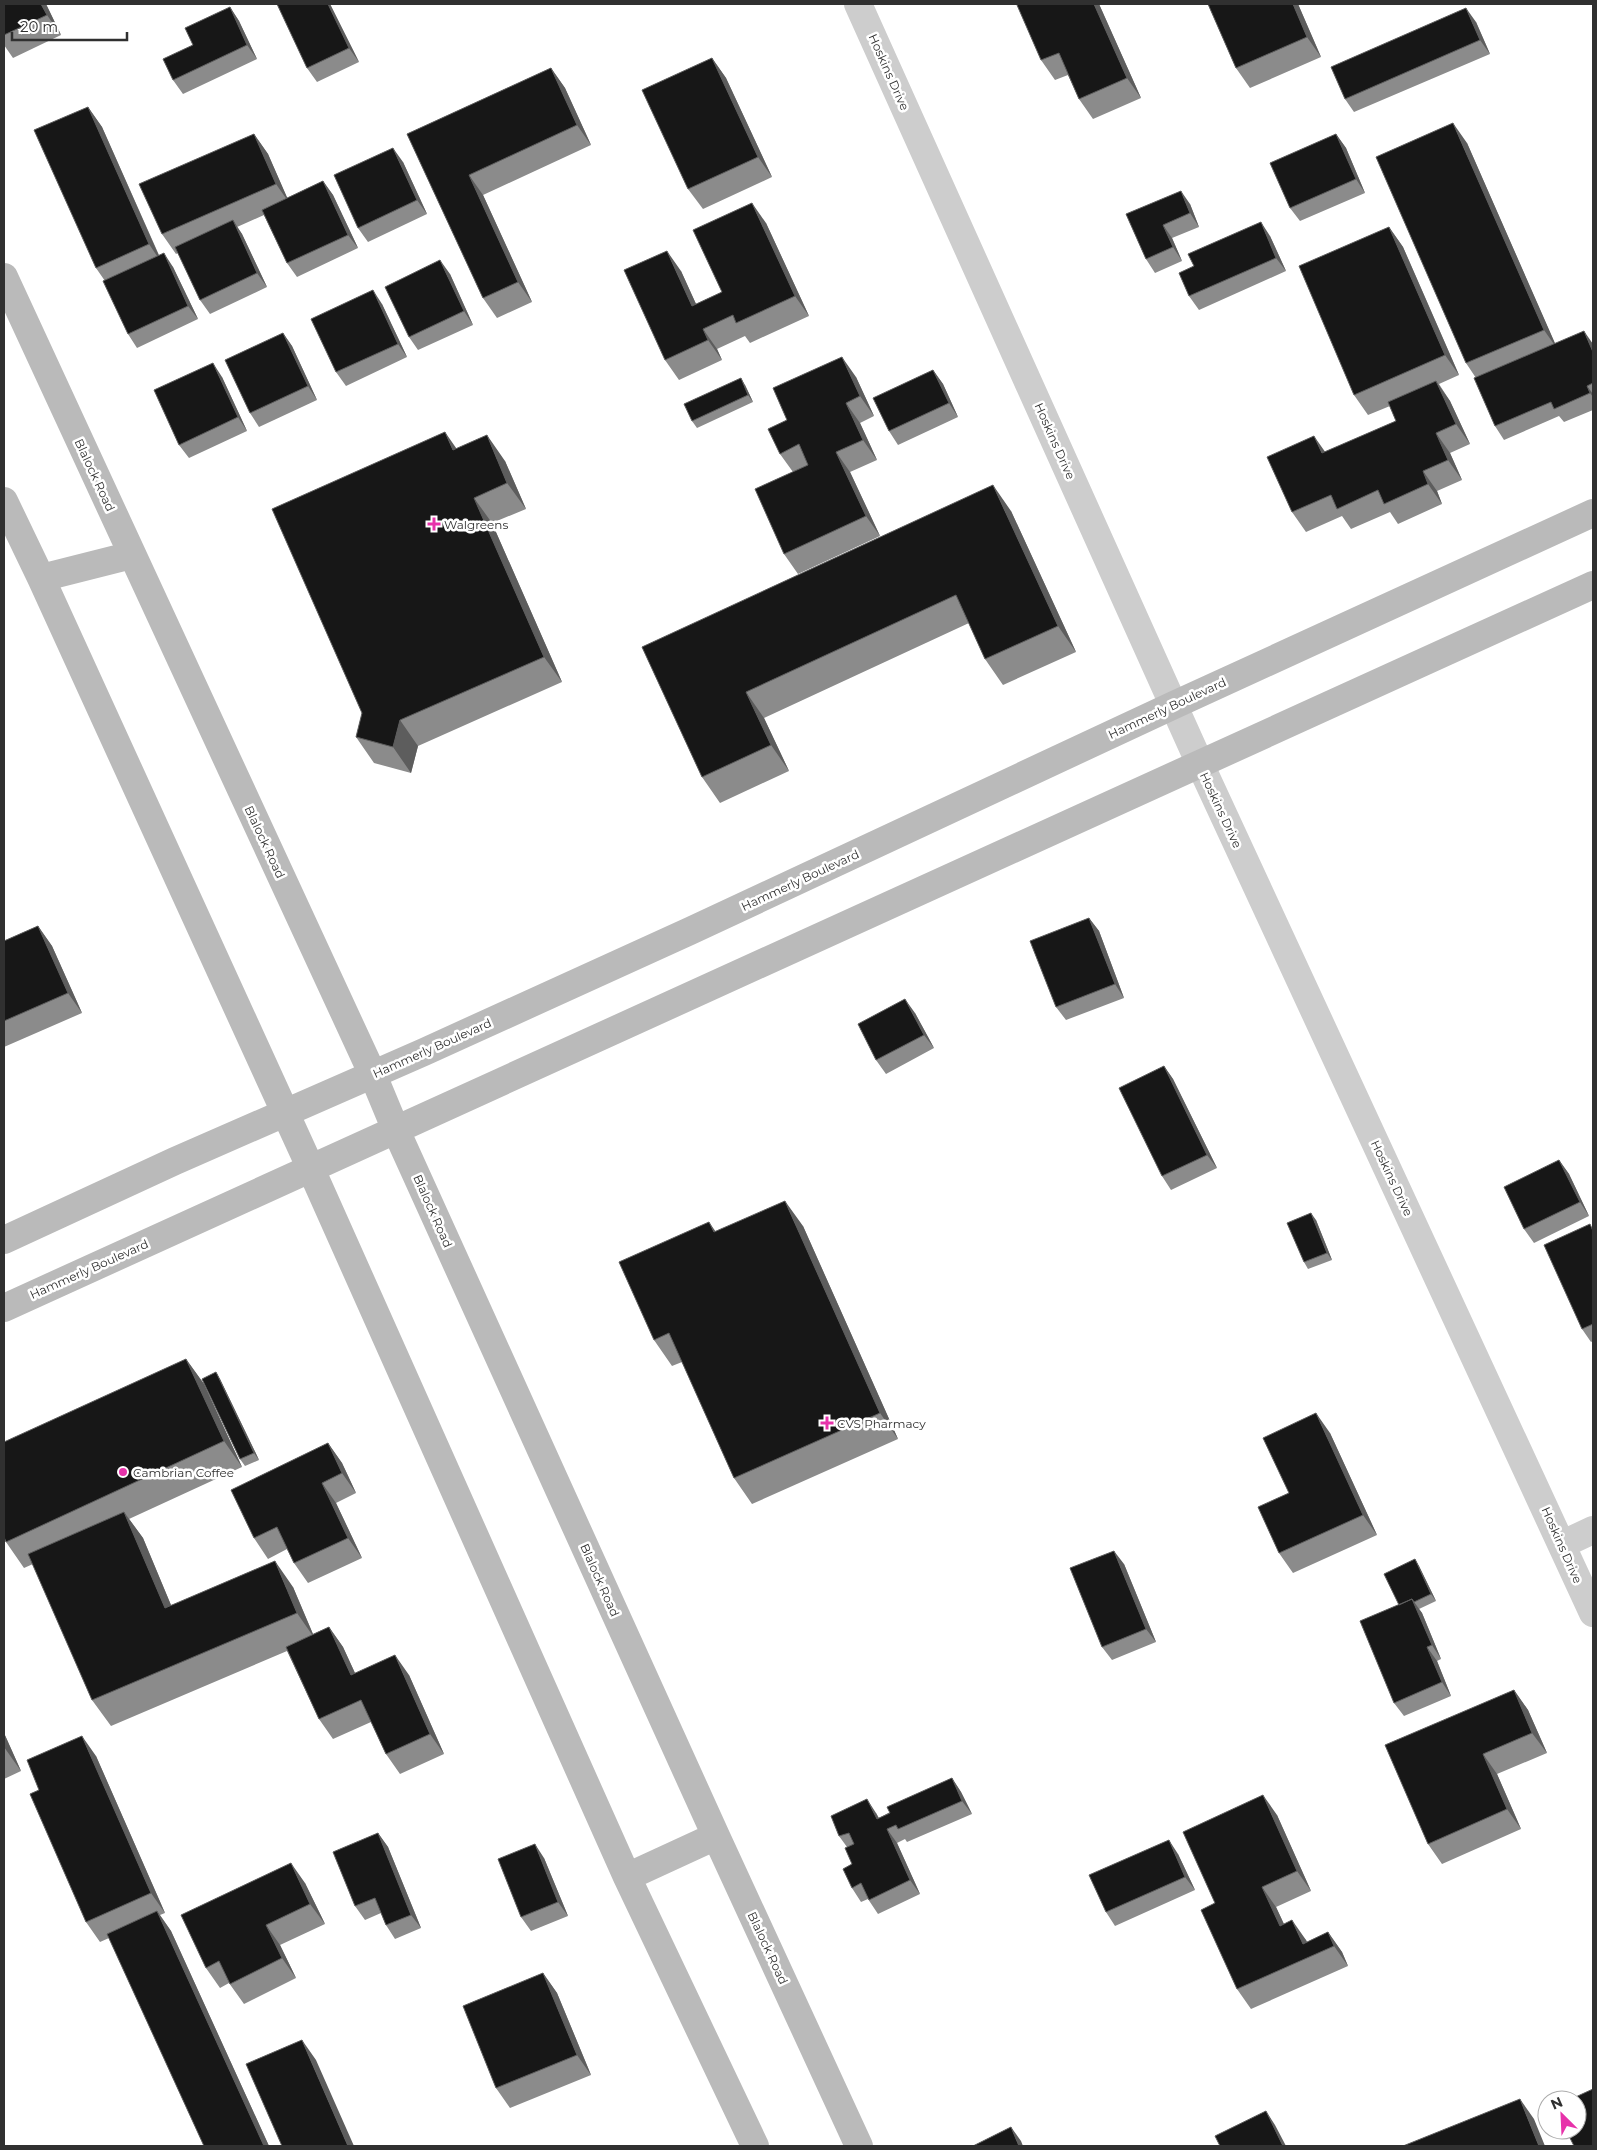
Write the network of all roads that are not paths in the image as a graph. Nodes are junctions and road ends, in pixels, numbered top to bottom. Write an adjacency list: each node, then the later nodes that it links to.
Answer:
1 (858, 4): 8 (street, Hoskins Drive)
2 (4, 277): 5 (main road, Blalock Road)
3 (4, 501): 6 (main road)
4 (1593, 513): 8 (main road, Hammerly Boulevard)
5 (132, 555): 6 (main road); 10 (main road, Blalock Road)
6 (41, 578): 11 (main road)
7 (1593, 585): 9 (main road, Hammerly Boulevard)
8 (1174, 705): 9 (street, Hoskins Drive); 10 (main road, Hammerly Boulevard)
9 (1200, 764): 12 (main road, Hammerly Boulevard); 17 (street, Hoskins Drive)
10 (373, 1075): 11 (main road, Hammerly Boulevard); 12 (main road, Blalock Road)
11 (284, 1113): 13 (main road); 14 (main road, Hammerly Boulevard)
12 (395, 1128): 13 (main road, Hammerly Boulevard); 19 (main road, Blalock Road)
13 (310, 1169): 15 (main road, Hammerly Boulevard); 20 (main road)
14 (4, 1240)
15 (4, 1308)
16 (1593, 1530): 17 (street)
17 (1562, 1544): 18 (street, Hoskins Drive)
18 (1593, 1613)
19 (716, 1836): 20 (main road); 22 (main road, Blalock Road)
20 (627, 1877): 21 (main road)
21 (755, 2146)
22 (859, 2146)

